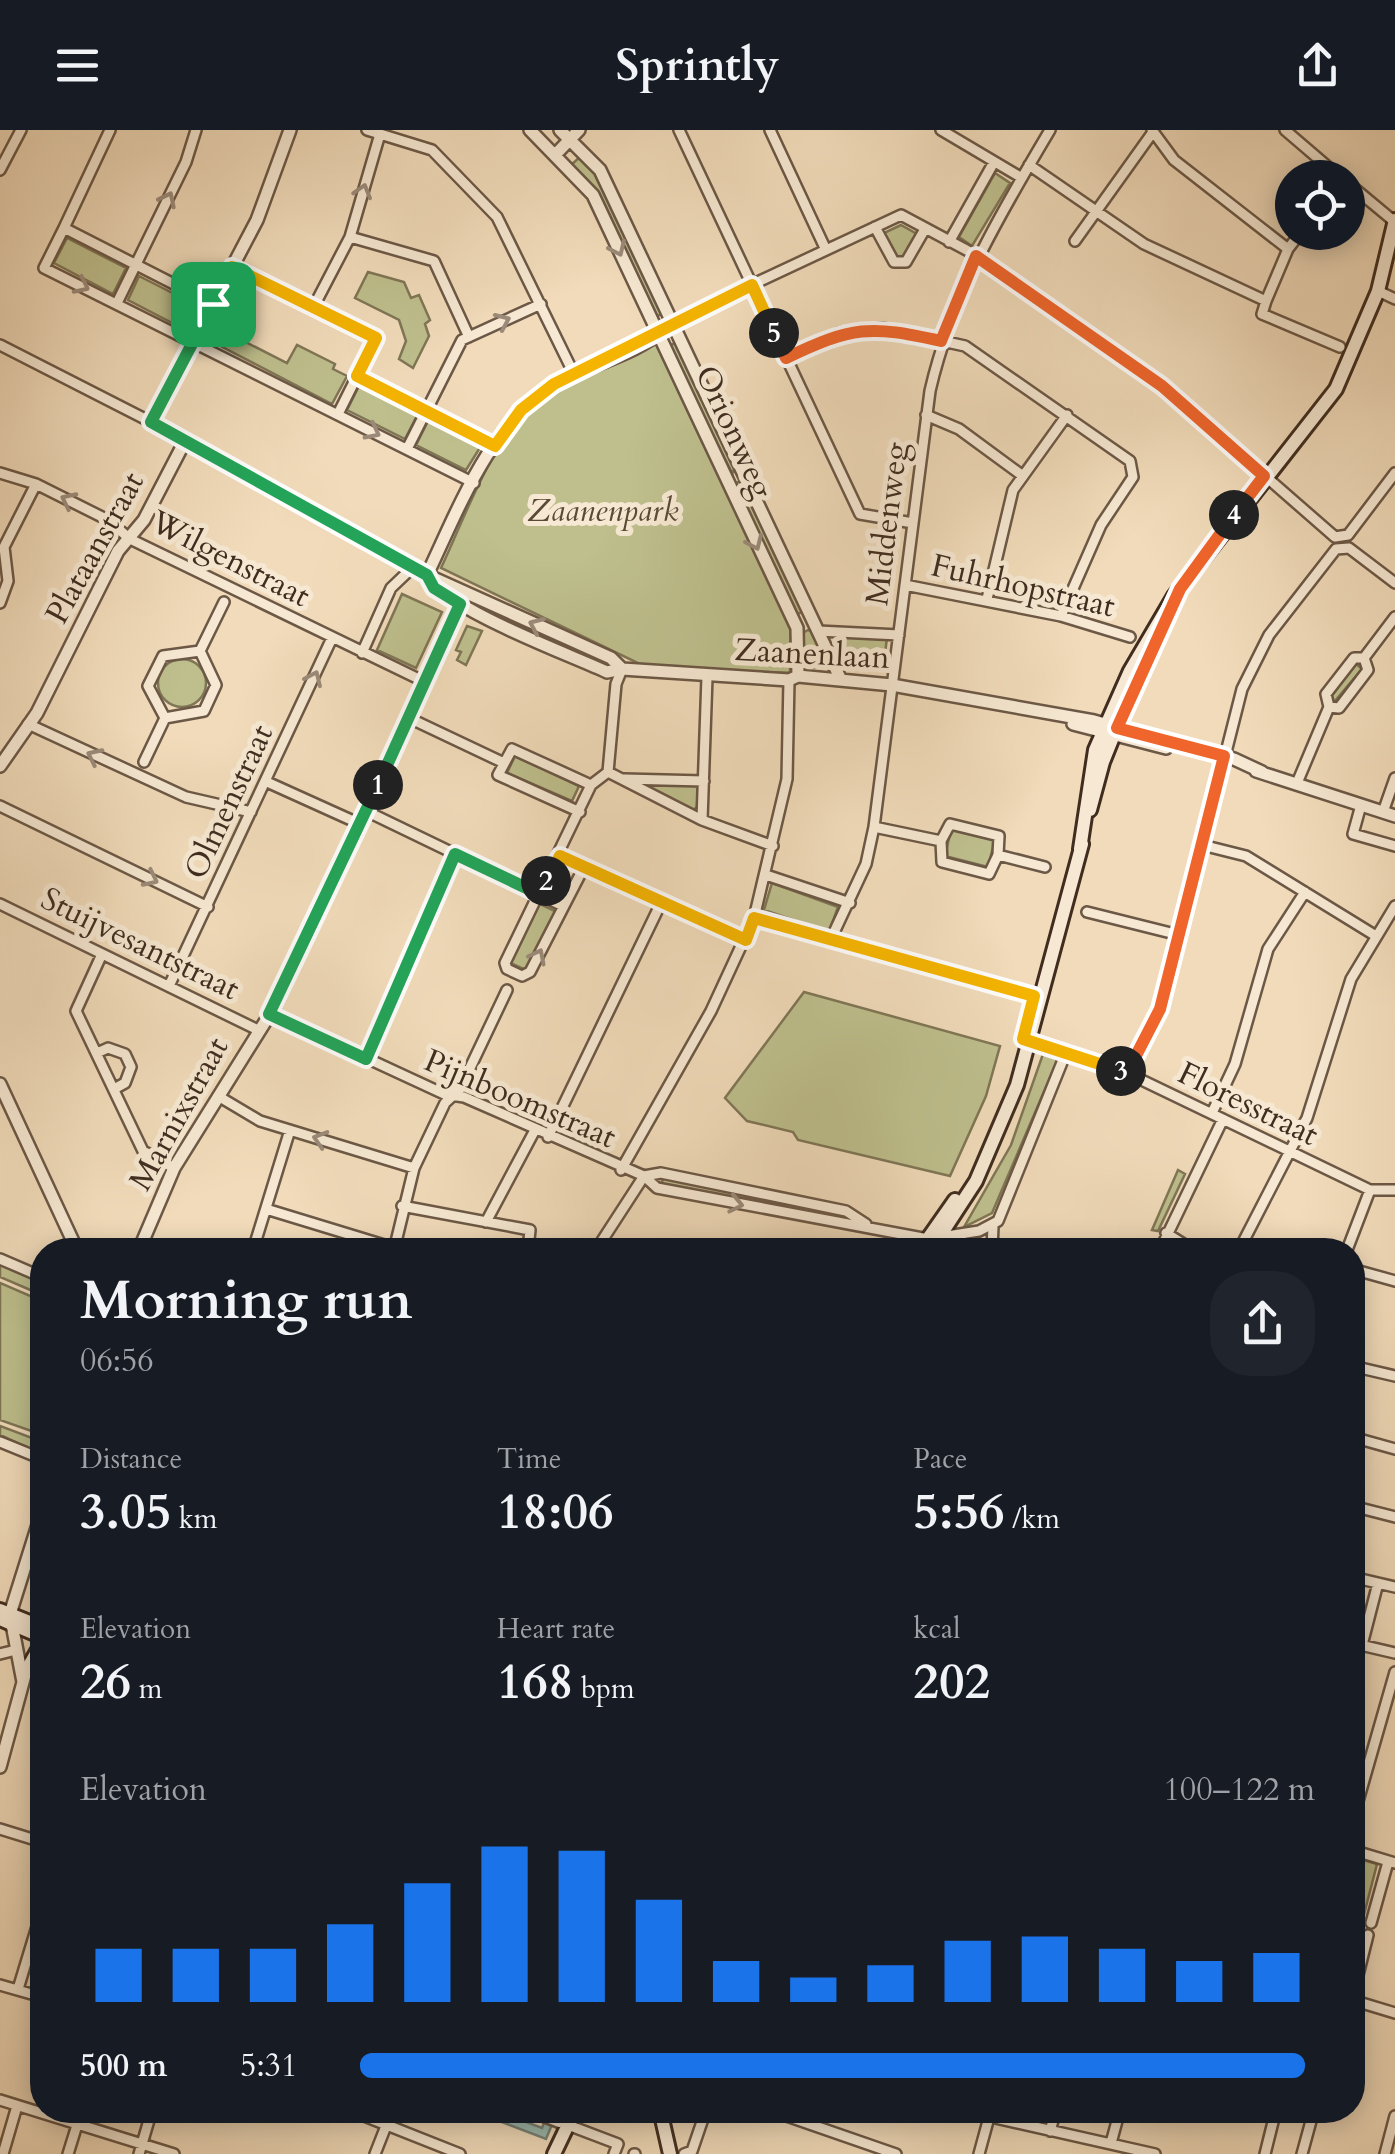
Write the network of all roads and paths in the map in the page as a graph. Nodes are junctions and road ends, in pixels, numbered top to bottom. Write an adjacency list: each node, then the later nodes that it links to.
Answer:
1 (21, 130): 20 (street)
2 (110, 130): 26 (street)
3 (196, 130): 36 (street, one-way to 3)
4 (290, 130): 37 (street)
5 (367, 130): 14 (street)
6 (530, 130): 16 (street, Orionweg)
7 (560, 130): 15 (street, Orionweg)
8 (679, 130): 39 (street)
9 (770, 130): 33 (street)
10 (940, 130): 18 (street)
11 (1050, 130): 19 (street, Middenweg)
12 (1285, 130): 17 (street)
13 (1153, 131): 23 (street); 29 (street)
14 (380, 134): 28 (street, one-way to 14); 44 (street)
15 (575, 135): 16 (street); 46 (street, Orionweg)
16 (555, 155): 47 (street, Orionweg, one-way to 47)
17 (1320, 160)
18 (994, 162): 21 (street); 31 (street)
19 (1029, 165): 21 (street, Middenweg); 23 (street)
20 (0, 170)
21 (1022, 178): 35 (street, Middenweg)
22 (1365, 197): 24 (street)
23 (1098, 212): 30 (street); 41 (street)
24 (1395, 221): 38 (main road)
25 (875, 227): 27 (street); 27 (street); 33 (street)
26 (64, 228): 36 (street); 42 (street, one-way to 42)
27 (925, 229): 31 (street)
28 (350, 238): 45 (street); 48 (street)
29 (1275, 239)
30 (1075, 241)
31 (949, 242): 35 (street)
32 (1395, 248): 38 (main road)
33 (826, 250): 39 (street)
34 (1288, 250): 41 (street)
35 (976, 256): 49 (street, Middenweg); 68 (street)
36 (136, 266): 42 (street); 43 (street)
37 (232, 267): 43 (street); 45 (street)
38 (1380, 284): 40 (street); 68 (main road)
39 (752, 285): 46 (street); 53 (street)
40 (1395, 300)
41 (1266, 301): 52 (street)
42 (117, 303): 50 (street)
43 (213, 304): 50 (street)
44 (542, 304): 48 (street, one-way to 44); 54 (street)
45 (312, 308): 55 (street)
46 (672, 322): 47 (street); 66 (street, Orionweg)
47 (658, 334): 54 (street); 69 (street, Orionweg)
48 (469, 337): 56 (street)
49 (941, 341): 53 (street); 58 (street, Middenweg); 59 (street)
50 (193, 343): 57 (street); 60 (street)
51 (0, 345): 60 (street, Zaanenlaan)
52 (1340, 347)
53 (786, 358): 72 (street)
54 (574, 374): 62 (street)
55 (357, 376): 56 (street); 57 (street)
56 (426, 411): 62 (street); 63 (street)
57 (338, 414): 63 (street, one-way to 63)
58 (926, 415): 67 (street); 72 (street, Middenweg)
59 (1067, 416): 67 (street); 84 (street)
60 (151, 422): 61 (street, Zaanenlaan)
61 (184, 440): 73 (street, Plataanstraat); 76 (street, Zaanenlaan)
62 (495, 446): 70 (street)
63 (406, 449): 70 (street)
64 (0, 473): 71 (street, Wilgenstraat)
65 (1395, 473): 74 (street)
66 (743, 474): 69 (street); 87 (street, Orionweg)
67 (1023, 476): 82 (street)
68 (1264, 476): 74 (street); 104 (main road)
69 (728, 482): 86 (street, Orionweg, one-way to 86)
70 (474, 483): 77 (street)
71 (36, 484): 73 (street, Wilgenstraat, one-way to 71); 75 (street)
72 (913, 523): 79 (street, Middenweg)
73 (130, 538): 80 (street, Wilgenstraat); 103 (street, Plataanstraat)
74 (1343, 542): 78 (street); 106 (street)
75 (2, 548): 83 (street)
76 (412, 568): 77 (street, Zaanenlaan); 92 (street)
77 (427, 575): 81 (street, Zaanenlaan)
78 (1395, 584)
79 (905, 585): 82 (street, Fuhrhopstraat); 88 (street, Middenweg)
80 (228, 595): 90 (street, Wilgenstraat); 91 (street)
81 (463, 598): 94 (street, Zaanenlaan); 98 (street, Marnixstraat)
82 (987, 599): 84 (street, Fuhrhopstraat)
83 (0, 603)
84 (1061, 616): 89 (street, Fuhrhopstraat)
85 (1395, 617): 93 (street)
86 (797, 628): 87 (street); 96 (street, Orionweg)
87 (817, 629): 88 (street); 97 (street, Orionweg)
88 (899, 635): 99 (street, Middenweg)
89 (1130, 637)
90 (332, 638): 92 (street, Wilgenstraat); 112 (street, Olmenstraat, one-way to 90)
91 (200, 651): 101 (street); 101 (street)
92 (362, 652): 98 (street, Wilgenstraat)
93 (1364, 658): 100 (street); 100 (street)
94 (622, 669): 95 (street, Zaanenlaan); 110 (street)
95 (707, 677): 96 (street, Zaanenlaan); 113 (street)
96 (794, 678): 97 (street, Zaanenlaan); 127 (street)
97 (841, 680): 99 (street, Zaanenlaan)
98 (425, 682): 102 (street, Marnixstraat)
99 (892, 684): 104 (street, Zaanenlaan); 124 (street, Middenweg)
100 (1328, 707): 114 (street)
101 (165, 718): 109 (street)
102 (409, 718): 107 (street); 118 (street, Marnixstraat)
103 (25, 728): 105 (street, Plataanstraat); 109 (street, one-way to 103)
104 (1110, 731): 106 (street, Zaanenlaan); 152 (main road)
105 (4, 749): 108 (street, Plataanstraat)
106 (1222, 760): 114 (street, Zaanenlaan); 126 (street)
107 (502, 762): 115 (street); 120 (street)
108 (0, 766)
109 (141, 770): 119 (street)
110 (612, 775): 113 (street); 115 (street); 122 (street)
111 (1395, 778): 121 (street)
112 (267, 782): 119 (street, Olmenstraat); 123 (street)
113 (704, 782): 122 (street)
114 (1297, 784): 116 (street, Zaanenlaan)
115 (590, 786): 120 (street)
116 (1361, 805): 121 (street, Zaanenlaan); 128 (street)
117 (0, 806): 141 (street, one-way to 141)
118 (366, 811): 123 (street, Marnixstraat); 129 (street)
119 (251, 812): 141 (street, Olmenstraat)
120 (580, 812): 131 (street)
121 (1389, 814)
122 (702, 820): 127 (street)
123 (360, 824): 153 (street, Marnixstraat)
124 (874, 827): 125 (street); 139 (street, Middenweg)
125 (941, 842): 130 (street); 130 (street)
126 (1202, 845): 135 (street); 145 (street)
127 (772, 846): 134 (street)
128 (1395, 846)
129 (455, 854): 136 (street); 158 (street)
130 (998, 855): 132 (street)
131 (560, 856): 133 (street); 136 (street)
132 (1045, 866)
133 (584, 867): 137 (street); 140 (street)
134 (766, 875): 139 (street); 144 (street)
135 (1304, 892): 146 (street); 164 (street)
136 (539, 894): 140 (street); 150 (street)
137 (662, 903): 147 (street); 168 (street)
138 (0, 904): 149 (street, Stuijvesantstraat)
139 (850, 904): 148 (street, Middenweg)
140 (563, 906): 150 (street, one-way to 140)
141 (208, 907): 151 (street, Olmenstraat)
142 (1394, 910): 146 (street)
143 (1086, 912): 145 (street)
144 (754, 918): 147 (street); 148 (street)
145 (1179, 935): 159 (street)
146 (1376, 936): 169 (street)
147 (746, 940): 172 (street)
148 (830, 941): 152 (street)
149 (102, 954): 151 (street, Stuijvesantstraat); 156 (street)
150 (511, 981): 163 (street)
151 (170, 986): 154 (street, Stuijvesantstraat)
152 (1038, 997): 155 (main road)
153 (269, 1014): 154 (street, Marnixstraat); 158 (street, Pijnboomstraat)
154 (258, 1030): 162 (street, Marnixstraat)
155 (1027, 1040): 157 (street, Floresstraat); 191 (main road)
156 (97, 1053): 161 (street); 161 (street)
157 (1065, 1054): 159 (street, Floresstraat); 180 (street)
158 (366, 1059): 163 (street, Pijnboomstraat)
159 (1127, 1073): 164 (street, Floresstraat)
160 (0, 1084): 183 (street)
161 (114, 1089): 170 (street)
162 (218, 1096): 166 (street); 170 (street, Marnixstraat)
163 (453, 1096): 167 (street, Pijnboomstraat); 171 (street)
164 (1212, 1113): 165 (street, Floresstraat)
165 (1223, 1119): 169 (street, Floresstraat); 181 (street)
166 (290, 1130): 171 (street, one-way to 166); 177 (street)
167 (534, 1130): 168 (street, Pijnboomstraat); 178 (street)
168 (548, 1136): 172 (street, Pijnboomstraat)
169 (1288, 1152): 175 (street, Floresstraat); 197 (street)
170 (174, 1168): 184 (street, Marnixstraat)
171 (414, 1168): 176 (street)
172 (620, 1170): 173 (street, Pijnboomstraat)
173 (644, 1176): 179 (street, Pijnboomstraat); 179 (street, Pijnboomstraat, one-way to 179); 189 (street)
174 (1394, 1188): 175 (street, Floresstraat)
175 (1370, 1190): 198 (street)
176 (402, 1206): 178 (street); 187 (street)
177 (266, 1209): 185 (street); 186 (street)
178 (486, 1222): 188 (street)
179 (866, 1224): 190 (street, Pijnboomstraat)
180 (993, 1226): 182 (street); 194 (street)
181 (1166, 1233): 195 (street); 196 (street)
182 (962, 1234): 192 (street); 193 (street)
183 (71, 1238)
184 (144, 1238)
185 (256, 1238)
186 (359, 1238)
187 (396, 1238)
188 (531, 1238)
189 (604, 1238)
190 (909, 1238)
191 (934, 1238)
192 (950, 1238)
193 (959, 1238)
194 (992, 1238)
195 (1164, 1238)
196 (1174, 1238)
197 (1245, 1238)
198 (1351, 1238)
199 (0, 1260): 200 (street)
200 (30, 1272)
201 (1365, 1272): 202 (street)
202 (1395, 1280)
203 (1365, 1369): 204 (street)
204 (1395, 1376)
205 (1365, 1441): 207 (street)
206 (0, 1442): 208 (street)
207 (1395, 1449)
208 (30, 1453)
209 (1365, 1509): 210 (street)
210 (1395, 1517)
211 (30, 1550): 215 (street)
212 (1365, 1580): 213 (street)
213 (1378, 1583): 214 (street); 216 (street)
214 (1395, 1587)
215 (8, 1619): 217 (main road); 219 (street); 224 (street)
216 (1365, 1621)
217 (30, 1633)
218 (1365, 1646): 220 (street)
219 (16, 1650): 221 (street); 224 (street)
220 (1395, 1652)
221 (0, 1654)
222 (30, 1664): 224 (main road)
223 (1395, 1672): 226 (street)
224 (24, 1676): 225 (street)
225 (0, 1767)
226 (1365, 1777)
227 (0, 1828): 228 (street)
228 (30, 1838)
229 (1365, 1854): 230 (street)
230 (1392, 1862): 231 (street)
231 (1371, 1923)
232 (1368, 1935): 233 (street)
233 (1365, 1947)
234 (30, 1950): 236 (street)
235 (0, 1984): 236 (street)
236 (18, 1989): 237 (street)
237 (30, 1992)
238 (1365, 2003): 239 (street)
239 (1395, 2013)
240 (0, 2100): 241 (street)
241 (18, 2106): 242 (street); 264 (street)
242 (30, 2110)
243 (1395, 2116): 276 (street)
244 (71, 2123): 257 (street)
245 (148, 2123): 261 (street)
246 (379, 2123): 258 (street)
247 (560, 2123): 262 (street); 269 (main road)
248 (663, 2123): 270 (main road)
249 (702, 2123): 263 (street)
250 (807, 2123): 271 (street)
251 (987, 2123): 272 (street)
252 (1025, 2123): 259 (street)
253 (1052, 2123): 259 (street)
254 (1116, 2123): 260 (street)
255 (1273, 2123): 274 (street)
256 (1310, 2123): 275 (street)
257 (77, 2125): 261 (street); 265 (street)
258 (386, 2126): 267 (street); 268 (street)
259 (1050, 2130): 260 (street)
260 (1111, 2143): 273 (street)
261 (140, 2149): 266 (street)
262 (616, 2149)
263 (693, 2153)
264 (3, 2154)
265 (68, 2154)
266 (174, 2154)
267 (375, 2154)
268 (460, 2154)
269 (554, 2154)
270 (670, 2154)
271 (896, 2154)
272 (979, 2154)
273 (1155, 2154)
274 (1265, 2154)
275 (1302, 2154)
276 (1386, 2154)

